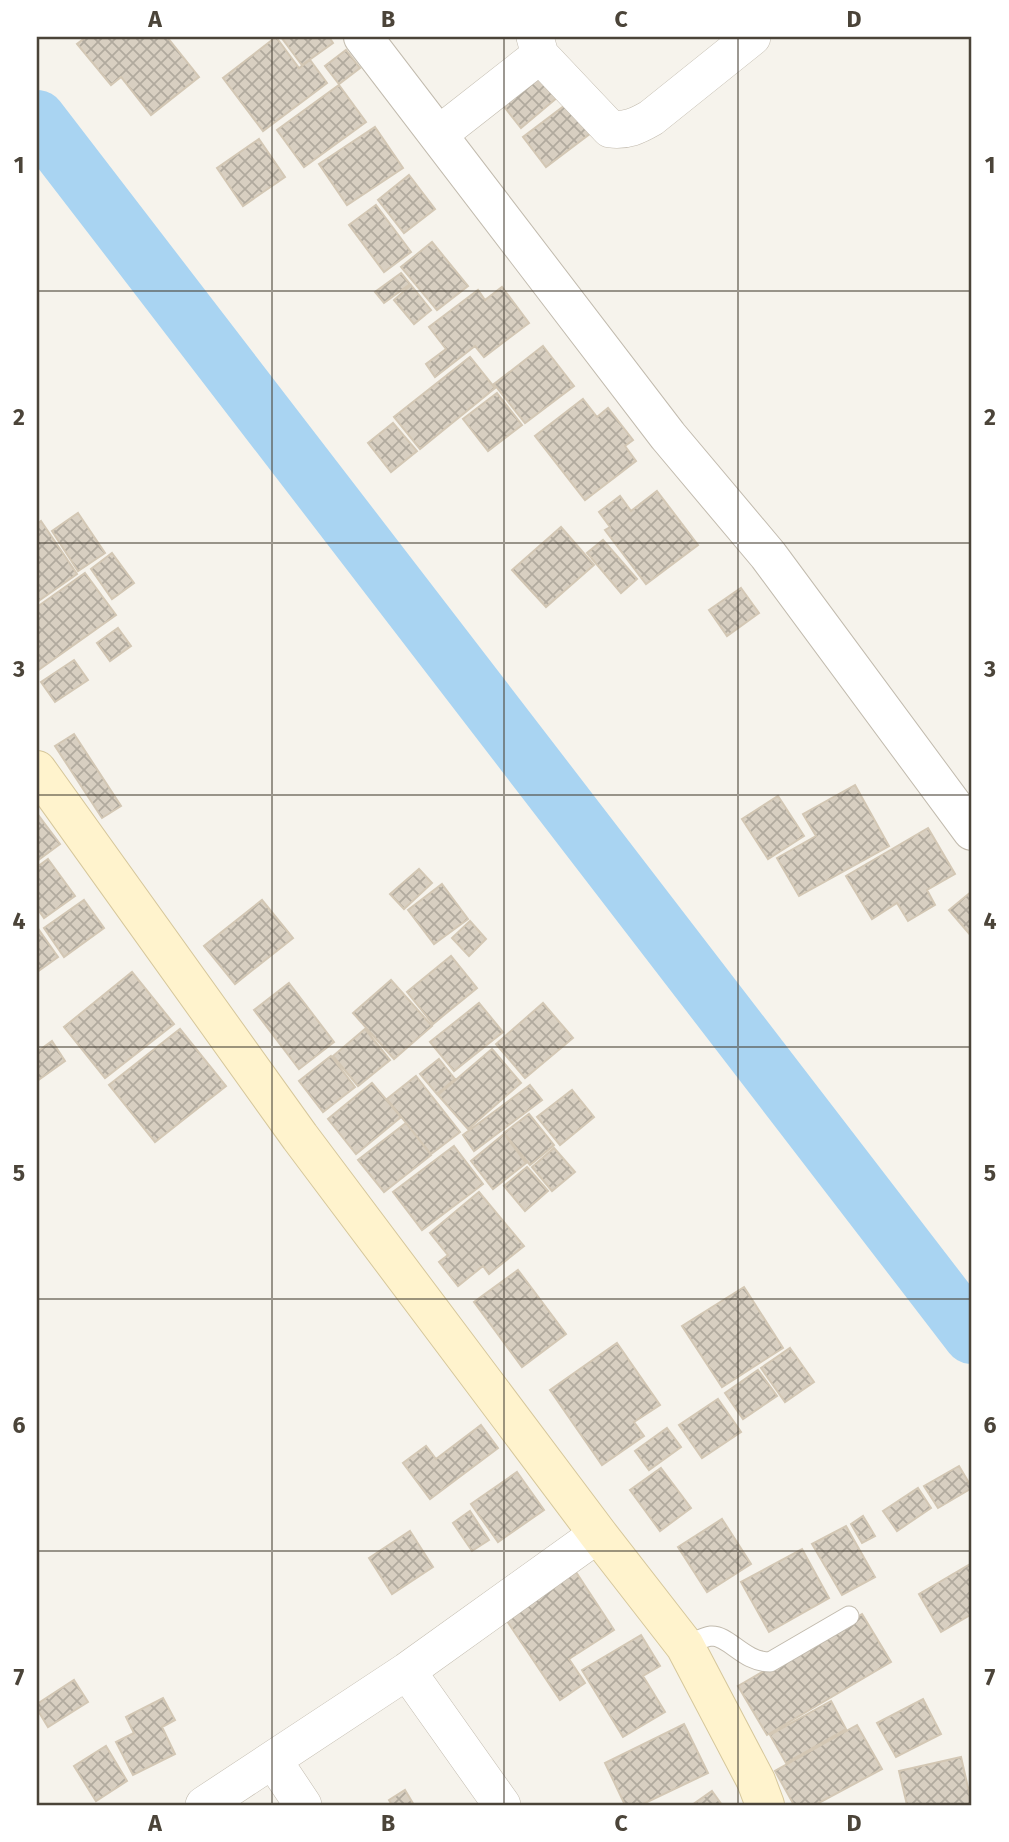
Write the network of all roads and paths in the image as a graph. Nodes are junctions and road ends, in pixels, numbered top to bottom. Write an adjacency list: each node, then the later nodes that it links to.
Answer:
1 (363, 37): 4 (street)
2 (752, 37): 3 (street)
3 (537, 46): 4 (street)
4 (438, 135): 6 (street)
5 (37, 770): 7 (main road)
6 (972, 831)
7 (598, 1534): 9 (main road); 10 (street)
8 (849, 1616): 9 (lane)
9 (685, 1646): 15 (main road)
10 (407, 1671): 11 (street); 14 (street)
11 (273, 1760): 12 (street); 13 (street)
12 (204, 1805)
13 (303, 1805)
14 (502, 1805)
15 (765, 1805)

